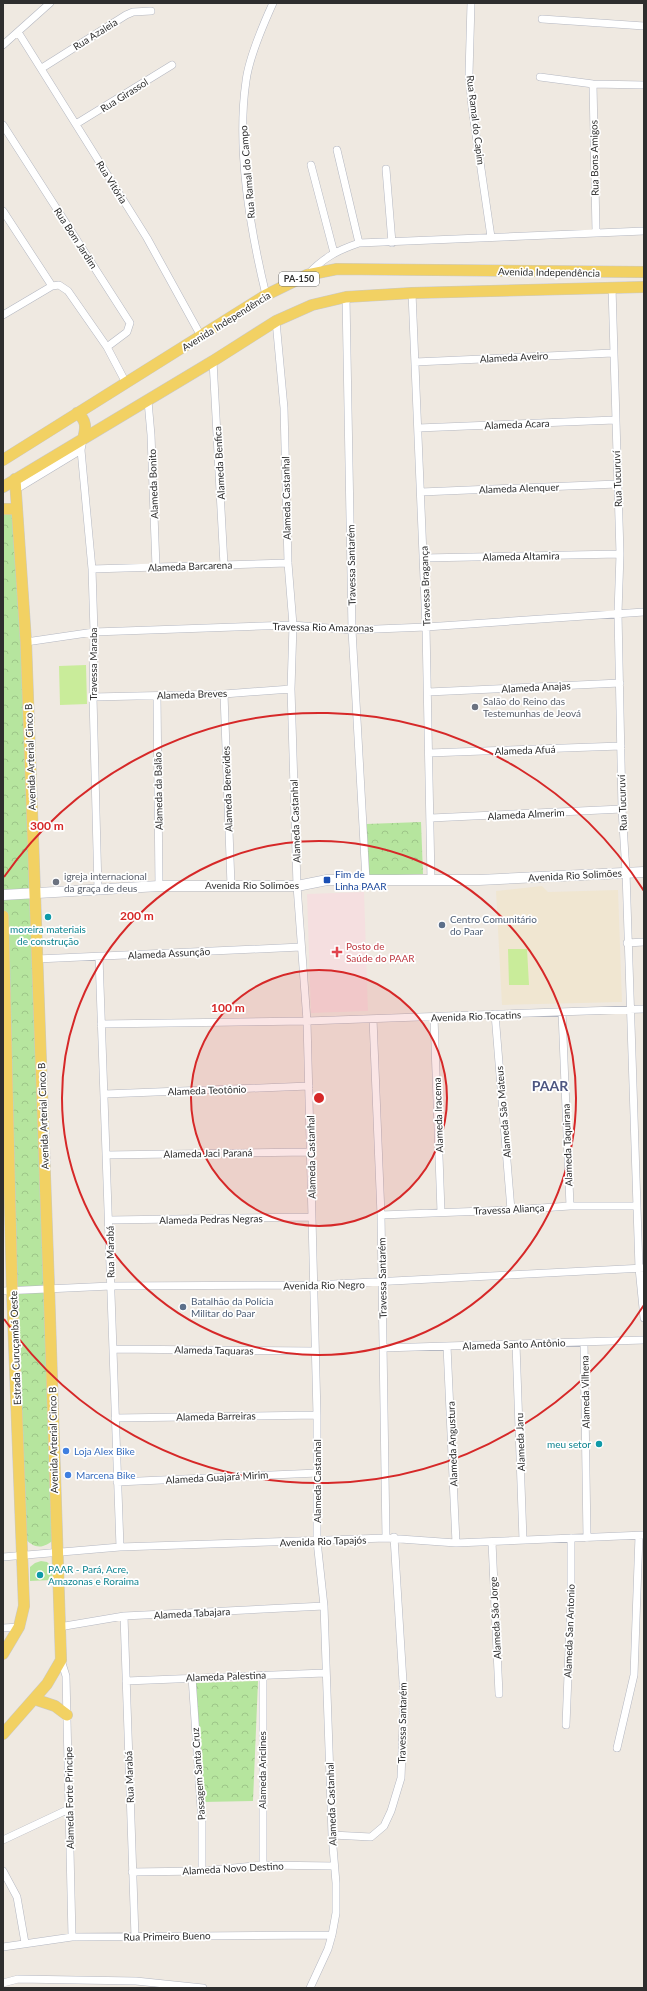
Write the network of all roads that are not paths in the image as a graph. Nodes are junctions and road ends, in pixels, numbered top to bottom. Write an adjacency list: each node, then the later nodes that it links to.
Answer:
1 (50, 3): 7 (street)
2 (273, 3): 32 (street, Rua Ramal do Campo)
3 (471, 3): 22 (street, Rua Ramal do Capim)
4 (151, 11): 10 (street, Rua Azaleia)
5 (542, 19): 6 (street)
6 (644, 26)
7 (18, 32): 8 (street); 10 (street, Rua Vitória)
8 (3, 45)
9 (172, 65): 14 (street, Rua Girassol)
10 (42, 68): 14 (street, Rua Vitória)
11 (540, 77): 12 (street)
12 (593, 84): 13 (street); 21 (street, Rua Bons Amigos)
13 (644, 85)
14 (76, 124): 36 (street, Rua Vitória)
15 (3, 125): 37 (street, Rua Bom Jardim)
16 (337, 150): 23 (street)
17 (311, 165): 25 (street)
18 (386, 169): 24 (street)
19 (3, 211): 28 (street)
20 (644, 231): 21 (street)
21 (596, 232): 22 (street)
22 (491, 237): 24 (street)
23 (359, 243): 24 (street); 25 (street)
24 (392, 243)
25 (334, 253): 27 (street)
26 (644, 272): 27 (main road, Avenida Independência / PA-150)
27 (306, 275): 32 (main road, Avenida Independência / PA-150)
28 (52, 286): 34 (street); 37 (street)
29 (612, 287): 30 (main road, Avenida Independência); 31 (main road, Avenida Independência); 38 (street, Rua Tucuruví)
30 (644, 287)
31 (412, 293): 33 (main road, Avenida Independência); 40 (street, Travessa Bragança)
32 (266, 296): 36 (main road, Avenida Independência / PA-150)
33 (346, 296): 35 (main road, Avenida Independência); 64 (street, Travessa Santarém)
34 (4, 313)
35 (276, 321): 39 (main road, Avenida Independência); 56 (street, Alameda Castanhal)
36 (202, 336): 41 (main road, Avenida Independência / PA-150)
37 (107, 347): 41 (street)
38 (613, 353): 40 (street, Alameda Aveiro); 44 (street, Rua Tucuruví)
39 (213, 361): 42 (main road, Avenida Independência); 57 (street, Alameda Benfica)
40 (415, 362): 45 (street, Travessa Bragança)
41 (126, 383): 43 (main road, Avenida Independência / PA-150)
42 (148, 401): 46 (main road, Avenida Independência); 58 (street, Alameda Bonito)
43 (77, 413): 46 (main road); 47 (main road, Avenida Independência / PA-150)
44 (615, 420): 45 (street, Alameda Acara); 48 (street, Rua Tucuruví)
45 (418, 428): 51 (street, Travessa Bragança)
46 (82, 445): 49 (main road, Avenida Independência); 59 (street, Travessa Maraba)
47 (3, 460)
48 (617, 484): 51 (street, Alameda Alenquer); 54 (street, Rua Tucuruví)
49 (15, 485): 50 (main road, Avenida Independência); 53 (main road, Avenida Arterial Cinco B)
50 (3, 487)
51 (420, 492): 55 (street, Travessa Bragança)
52 (3, 509): 53 (main road)
53 (17, 509): 66 (main road, Avenida Arterial Cinco B)
54 (620, 554): 55 (street, Alameda Altamira); 61 (street, Rua Tucuruví)
55 (423, 558): 63 (street, Travessa Bragança)
56 (288, 563): 57 (street, Alameda Barcarena); 62 (street, Alameda Castanhal)
57 (224, 565): 58 (street, Alameda Barcarena)
58 (156, 567): 59 (street, Alameda Barcarena)
59 (92, 569): 65 (street, Travessa Maraba)
60 (644, 612): 61 (street, Travessa Rio Amazonas)
61 (618, 613): 63 (street, Travessa Rio Amazonas); 67 (street, Rua Tucuruví)
62 (292, 625): 64 (street, Travessa Rio Amazonas); 65 (street, Travessa Rio Amazonas); 68 (street, Alameda Castanhal)
63 (426, 627): 64 (street, Travessa Rio Amazonas); 69 (street, Travessa Bragança)
64 (352, 630): 80 (street, Travessa Santarém)
65 (94, 632): 66 (street, Travessa Rio Amazonas); 72 (street, Travessa Maraba)
66 (26, 642): 85 (main road, Avenida Arterial Cinco B)
67 (620, 682): 69 (street, Alameda Anajas); 73 (street, Rua Tucuruví)
68 (291, 689): 70 (street, Alameda Breves); 83 (street, Alameda Castanhal)
69 (428, 692): 74 (street, Travessa Bragança)
70 (224, 694): 71 (street, Alameda Breves); 81 (street, Alameda Benevides)
71 (157, 696): 72 (street, Alameda Breves); 82 (street, Alameda da Balão)
72 (92, 697): 84 (street, Travessa Maraba)
73 (621, 746): 74 (street, Alameda Afuá); 75 (street, Rua Tucuruví)
74 (429, 753): 76 (street, Travessa Bragança)
75 (622, 809): 76 (street, Alameda Almerim); 77 (street, Rua Tucuruví)
76 (431, 818): 79 (street, Travessa Bragança)
77 (626, 872): 78 (main road, Avenida Rio Solimões); 79 (main road, Avenida Rio Solimões); 89 (street, Rua Tucuruví)
78 (644, 872)
79 (431, 879): 80 (main road, Avenida Rio Solimões)
80 (366, 880): 83 (main road, Avenida Rio Solimões)
81 (230, 885): 82 (main road, Avenida Rio Solimões); 83 (main road, Avenida Rio Solimões)
82 (159, 886): 84 (main road, Avenida Rio Solimões)
83 (296, 886): 90 (street, Alameda Castanhal)
84 (98, 889): 85 (main road, Avenida Rio Solimões)
85 (34, 894): 86 (main road, Avenida Rio Solimões); 92 (main road, Avenida Arterial Cinco B)
86 (3, 895)
87 (3, 916): 117 (main road, Estrada Curuçambá Oeste)
88 (644, 942): 89 (street)
89 (627, 943): 94 (street, Rua Tucuruví)
90 (301, 947): 91 (street, Alameda Assunção); 99 (street, Alameda Castanhal)
91 (99, 957): 92 (street, Alameda Assunção); 100 (street, Rua Marabá)
92 (37, 959): 116 (main road, Avenida Arterial Cinco B)
93 (644, 1009): 94 (street, Avenida Rio Tocatins)
94 (630, 1010): 95 (street, Avenida Rio Tocatins); 106 (street, Rua Tucuruví)
95 (562, 1012): 96 (street, Avenida Rio Tocatins); 105 (street, Alameda Taquirana)
96 (495, 1014): 97 (street, Avenida Rio Tocatins); 107 (street, Alameda São Mateus)
97 (434, 1017): 98 (street, Avenida Rio Tocatins); 108 (street, Alameda Iracema)
98 (372, 1019): 99 (street, Avenida Rio Tocatins); 109 (street, Travessa Santarém)
99 (307, 1021): 100 (street, Avenida Rio Tocatins); 101 (street, Alameda Castanhal)
100 (100, 1024): 102 (street, Rua Marabá)
101 (309, 1086): 102 (street, Alameda Teotônio); 103 (street, Alameda Castanhal)
102 (105, 1094): 104 (street, Rua Marabá)
103 (311, 1152): 104 (street, Alameda Jaci Paraná); 110 (street, Alameda Castanhal)
104 (106, 1155): 111 (street, Rua Marabá)
105 (570, 1206): 106 (street, Travessa Aliança); 107 (street, Travessa Aliança)
106 (638, 1206): 112 (street, Rua Tucuruví)
107 (510, 1210): 108 (street, Travessa Aliança)
108 (441, 1212): 109 (street, Travessa Aliança)
109 (380, 1215): 113 (street, Travessa Santarém)
110 (312, 1217): 111 (street, Alameda Pedras Negras); 115 (street, Alameda Castanhal)
111 (110, 1220): 114 (street, Rua Marabá)
112 (641, 1268): 113 (street, Avenida Rio Negro); 118 (street, Rua Tucuruví)
113 (382, 1283): 115 (street, Avenida Rio Negro); 124 (street, Travessa Santarém)
114 (111, 1286): 115 (street, Avenida Rio Negro); 116 (street, Avenida Rio Negro); 123 (street, Rua Marabá)
115 (314, 1286): 125 (street, Alameda Castanhal)
116 (49, 1288): 117 (street, Avenida Rio Negro); 140 (main road, Avenida Arterial Cinco B)
117 (8, 1290): 141 (main road, Estrada Curuçambá Oeste)
118 (644, 1318)
119 (644, 1340): 120 (street, Alameda Santo Antônio)
120 (584, 1342): 121 (street, Alameda Santo Antônio); 134 (street, Alameda Vilhena)
121 (516, 1344): 122 (street, Alameda Santo Antônio); 135 (street, Alameda Jaru)
122 (448, 1346): 124 (street, Alameda Santo Antônio); 138 (street, Alameda Angustura)
123 (114, 1348): 125 (street, Alameda Taquaras); 127 (street, Rua Marabá)
124 (383, 1348): 131 (street, Travessa Santarém)
125 (314, 1351): 126 (street, Alameda Castanhal)
126 (317, 1415): 127 (street, Alameda Barreiras); 128 (street, Alameda Castanhal)
127 (115, 1418): 129 (street, Rua Marabá)
128 (318, 1473): 129 (street, Alameda Guajará Mirim); 136 (street, Alameda Castanhal)
129 (117, 1482): 139 (street, Rua Marabá)
130 (642, 1536): 134 (street, Avenida Rio Tapajós); 159 (street)
131 (386, 1538): 132 (street, Avenida Rio Tapajós); 136 (street, Avenida Rio Tapajós)
132 (394, 1538): 138 (street, Avenida Rio Tapajós); 161 (street, Travessa Santarém)
133 (571, 1538): 134 (street, Avenida Rio Tapajós); 135 (street, Avenida Rio Tapajós); 157 (street, Alameda San Antonio)
134 (588, 1538)
135 (523, 1540): 137 (street, Avenida Rio Tapajós)
136 (317, 1541): 139 (street, Avenida Rio Tapajós); 143 (street, Alameda Castanhal)
137 (492, 1542): 138 (street, Avenida Rio Tapajós); 154 (street, Alameda São Jorge)
138 (456, 1543)
139 (120, 1547): 140 (street, Avenida Rio Tapajós)
140 (56, 1552): 141 (street, Avenida Rio Tapajós); 146 (main road, Avenida Arterial Cinco B)
141 (23, 1556): 142 (street, Avenida Rio Tapajós); 145 (main road, Estrada Curuçambá Oeste)
142 (3, 1557)
143 (324, 1606): 144 (street, Alameda Tabajara); 150 (street, Alameda Castanhal)
144 (124, 1616): 146 (street, Alameda Tabajara); 153 (street, Rua Marabá)
145 (18, 1627): 147 (street); 148 (main road, Estrada Curuçambá Oeste)
146 (60, 1627): 149 (main road, Avenida Arterial Cinco B)
147 (3, 1628)
148 (3, 1654)
149 (60, 1660): 155 (main road, Avenida Arterial Cinco B); 156 (street, Alameda Forte Principe)
150 (326, 1673): 151 (street, Alameda Palestina); 161 (street, Alameda Castanhal)
151 (263, 1675): 152 (street, Alameda Palestina); 163 (street, Alameda Ariclines)
152 (192, 1677): 153 (street, Alameda Palestina); 166 (street, Passagem Santa Cruz)
153 (126, 1681): 167 (street, Rua Marabá)
154 (500, 1694)
155 (34, 1699): 156 (main road); 158 (main road, Avenida Arterial Cinco B)
156 (66, 1715): 160 (street, Alameda Forte Principe)
157 (566, 1725)
158 (3, 1734)
159 (617, 1748)
160 (69, 1809): 162 (street); 169 (street, Alameda Forte Principe)
161 (332, 1835): 164 (street, Alameda Castanhal)
162 (3, 1840)
163 (263, 1865): 164 (street, Alameda Novo Destino); 166 (street, Alameda Novo Destino)
164 (334, 1866): 168 (street, Alameda Castanhal)
165 (3, 1871): 171 (street)
166 (202, 1871): 167 (street, Alameda Novo Destino)
167 (132, 1872): 170 (street, Rua Marabá)
168 (332, 1935): 170 (street, Rua Primeiro Bueno); 175 (street, Alameda Castanhal)
169 (72, 1937): 170 (street, Rua Primeiro Bueno); 171 (street, Rua Primeiro Bueno)
170 (135, 1937)
171 (25, 1942): 172 (street, Rua Primeiro Bueno)
172 (3, 1947)
173 (3, 1983): 174 (street)
174 (203, 1988)
175 (310, 1988)

